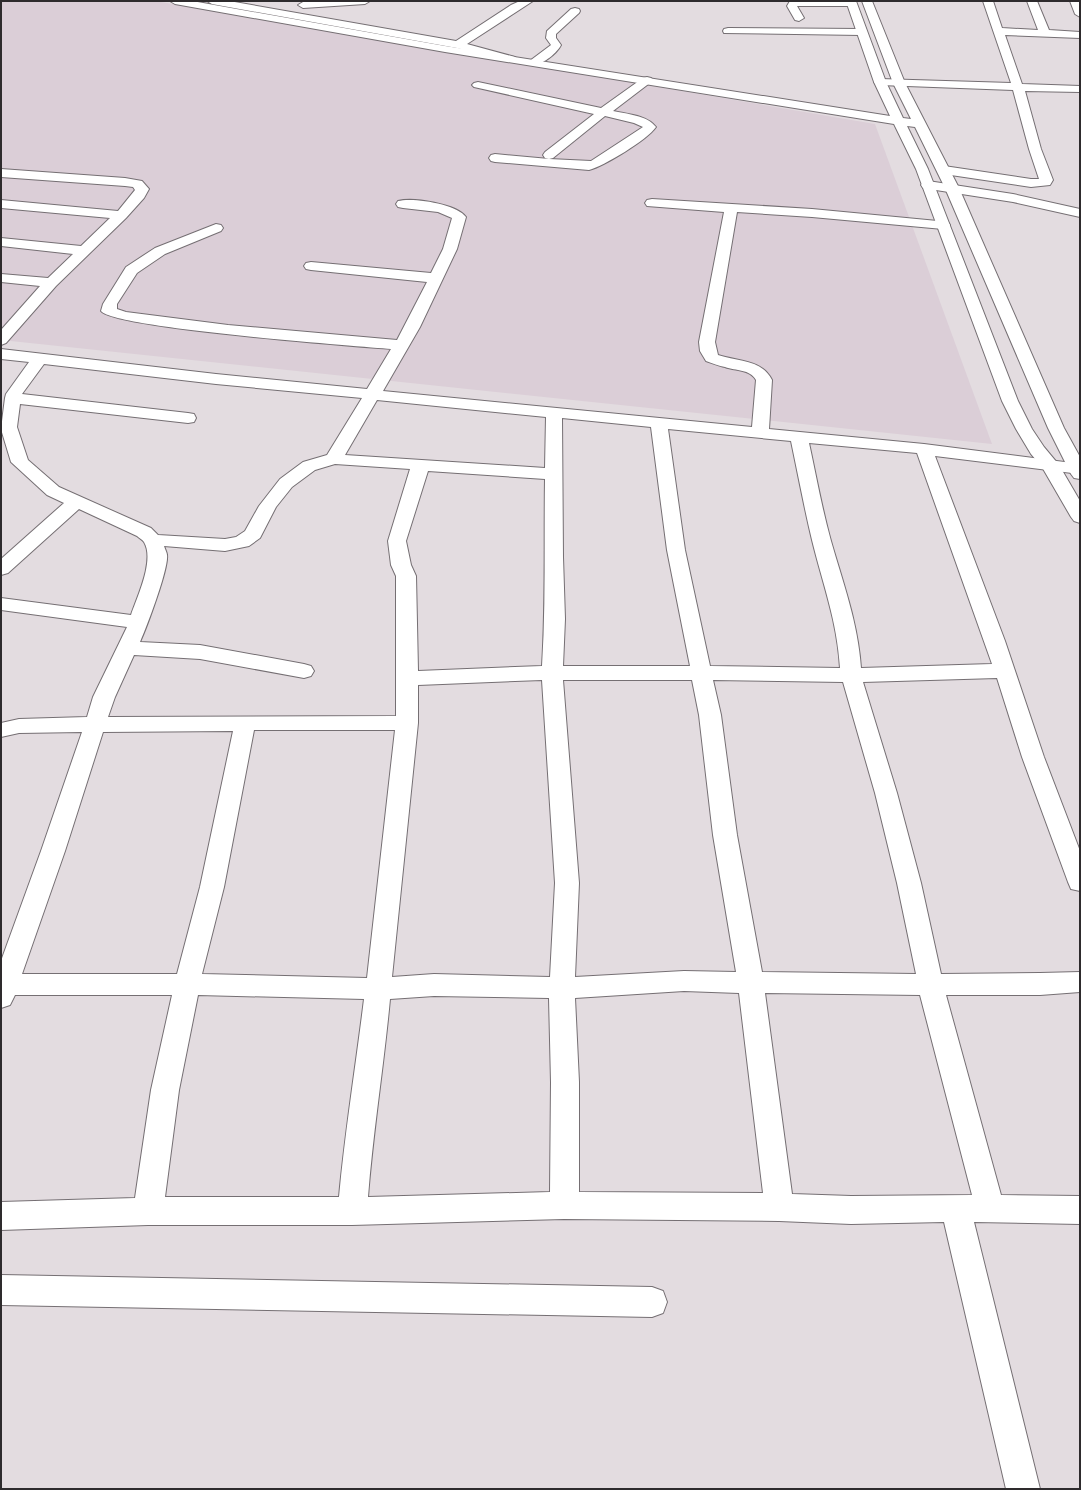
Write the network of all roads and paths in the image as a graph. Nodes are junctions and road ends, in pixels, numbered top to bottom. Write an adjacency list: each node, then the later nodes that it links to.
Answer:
1 (175, 1): 21 (street)
2 (212, 1): 12 (street)
3 (365, 1): 10 (street)
4 (528, 1): 20 (street)
5 (867, 1): 25 (street)
6 (988, 1): 16 (street)
7 (1032, 1): 18 (street)
8 (1075, 1): 13 (street)
9 (851, 2): 14 (street); 17 (street)
10 (306, 3): 12 (street)
11 (575, 11): 22 (street)
12 (287, 14): 20 (street)
13 (1080, 14)
14 (799, 18)
15 (728, 31): 17 (street)
16 (998, 31): 18 (street); 27 (street)
17 (861, 32): 24 (street)
18 (1045, 33): 19 (street)
19 (1080, 35)
20 (458, 45): 21 (street)
21 (511, 58): 22 (street)
22 (535, 62): 23 (street)
23 (647, 80): 29 (street); 30 (street)
24 (880, 82): 25 (street); 30 (street)
25 (899, 83): 27 (street); 31 (street)
26 (478, 85): 29 (street)
27 (1018, 87): 28 (street); 34 (street)
28 (1080, 89)
29 (602, 112): 32 (street); 33 (street)
30 (900, 121): 31 (street); 36 (street)
31 (920, 124): 34 (street)
32 (549, 155)
33 (495, 158)
34 (944, 170): 37 (street)
35 (1, 173): 43 (street)
36 (928, 185): 37 (street); 44 (street)
37 (952, 188): 42 (street); 69 (street)
38 (652, 203): 41 (street)
39 (1, 204): 43 (street)
40 (403, 204): 50 (street)
41 (732, 208): 44 (street); 63 (street)
42 (1080, 213)
43 (121, 215): 47 (street)
44 (942, 225): 68 (street)
45 (216, 228): 54 (street)
46 (1, 242): 47 (street)
47 (83, 251): 51 (street)
48 (311, 266): 50 (street)
49 (1, 278): 51 (street)
50 (434, 278): 54 (street)
51 (51, 283): 52 (street)
52 (8, 322): 53 (street)
53 (1, 340)
54 (400, 346): 57 (street)
55 (1, 354): 56 (street)
56 (40, 358): 57 (street); 58 (street)
57 (371, 394): 59 (street); 66 (street)
58 (13, 398): 60 (street); 61 (street)
59 (554, 412): 62 (street); 70 (street)
60 (188, 418)
61 (6, 421): 71 (street)
62 (659, 422): 63 (street); 81 (street)
63 (760, 432): 64 (street)
64 (800, 436): 65 (street); 82 (street)
65 (924, 449): 68 (street); 79 (street)
66 (334, 459): 67 (street); 73 (street)
67 (422, 464): 70 (street); 83 (street)
68 (1050, 465): 69 (street); 72 (street)
69 (1079, 471)
70 (554, 474): 80 (street)
71 (77, 501): 73 (street); 74 (street)
72 (1080, 517)
73 (153, 540): 76 (street)
74 (1, 568)
75 (1, 604): 76 (street)
76 (139, 622): 77 (street)
77 (127, 648): 78 (street); 86 (street)
78 (304, 671)
79 (1004, 672): 82 (street); 88 (street)
80 (552, 673): 81 (street); 83 (street); 93 (street)
81 (700, 673): 82 (street); 90 (street)
82 (851, 675): 92 (street)
83 (408, 678): 85 (street)
84 (245, 722): 85 (street); 86 (street); 91 (street)
85 (407, 723): 95 (street)
86 (94, 725): 87 (street); 94 (street)
87 (1, 730)
88 (1080, 882)
89 (1080, 982): 92 (street)
90 (751, 983): 92 (street); 93 (street); 97 (street)
91 (187, 984): 94 (street); 95 (street); 101 (street)
92 (930, 984): 98 (street)
93 (562, 988): 95 (street); 96 (street)
94 (2, 989)
95 (378, 989): 102 (street)
96 (564, 1205): 97 (street); 102 (street)
97 (779, 1207): 99 (street)
98 (990, 1208): 99 (street); 100 (street)
99 (956, 1209): 106 (street)
100 (1080, 1210)
101 (148, 1211): 102 (street); 103 (street)
102 (352, 1211)
103 (1, 1216)
104 (1, 1290): 105 (street)
105 (652, 1302)
106 (1023, 1489)

